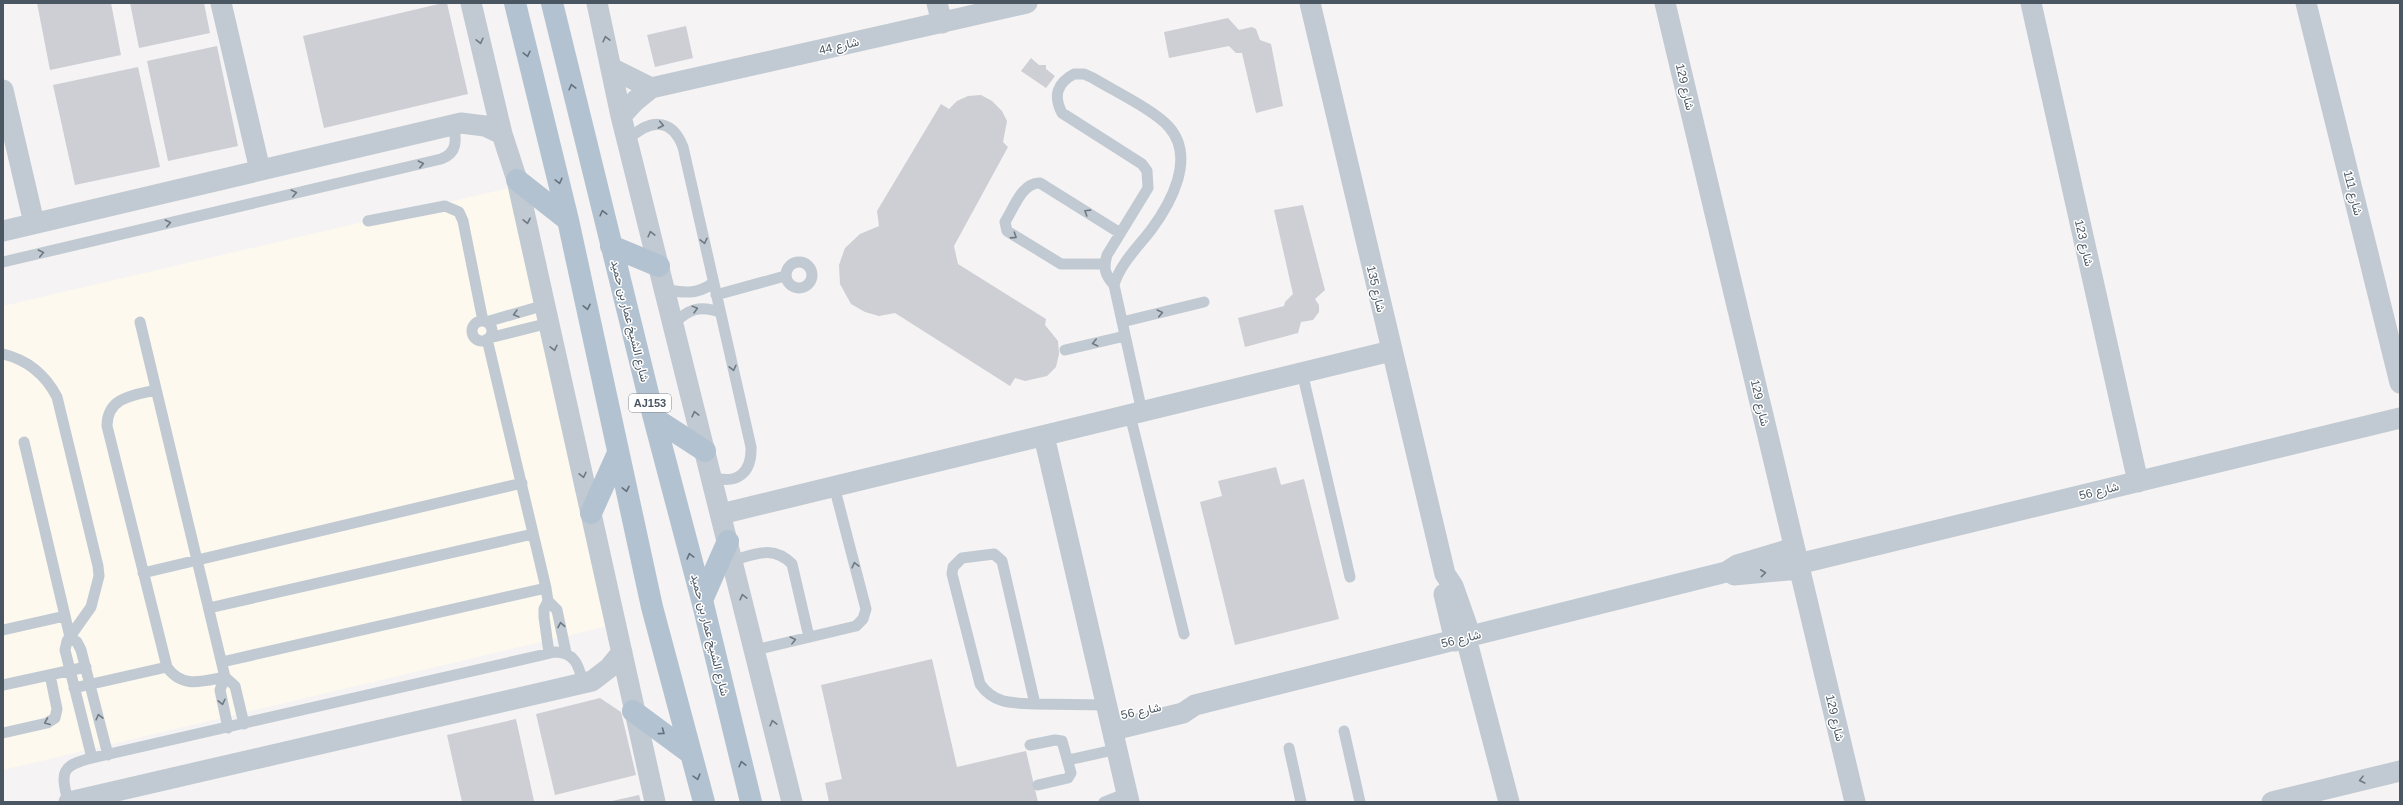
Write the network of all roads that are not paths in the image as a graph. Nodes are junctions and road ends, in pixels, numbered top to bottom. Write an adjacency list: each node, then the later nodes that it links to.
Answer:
1 (221, 3): 21 (street)
2 (472, 3): 16 (street, one-way to 16)
3 (515, 3): 23 (main road, one-way to 23)
4 (552, 3): 28 (main road, شارع الشيخ عمار بن حميد / AJ153, one-way to 4)
5 (597, 3): 13 (street, one-way to 5)
6 (937, 3): 12 (street)
7 (1027, 3): 12 (street, شارع 44)
8 (1310, 3): 47 (street, شارع 135)
9 (1665, 3): 68 (street, شارع 129)
10 (2031, 3): 60 (street, شارع 123)
11 (2306, 3): 50 (street, شارع 111)
12 (942, 23): 14 (street, شارع 44)
13 (613, 69): 14 (street); 17 (street)
14 (651, 88): 17 (street, شارع 44)
15 (3, 90): 25 (street)
16 (492, 92): 18 (street); 19 (street)
17 (621, 116): 20 (street)
18 (458, 123): 19 (street); 21 (street); 29 (lane, one-way to 18)
19 (502, 134): 22 (street)
20 (628, 140): 31 (street, one-way to 20); 33 (lane, one-way to 33)
21 (260, 170): 25 (street)
22 (518, 180): 23 (main road); 39 (street, one-way to 39)
23 (568, 220): 58 (main road, one-way to 58)
24 (368, 221): 40 (lane)
25 (34, 223): 26 (street)
26 (3, 231)
27 (1120, 233): 30 (lane); 30 (lane, one-way to 30); 34 (lane)
28 (611, 246): 31 (main road); 53 (main road, شارع الشيخ عمار بن حميد / AJ153)
29 (3, 262)
30 (1104, 264): 34 (lane)
31 (659, 266): 35 (street)
32 (785, 276): 36 (lane)
33 (713, 283): 35 (lane); 36 (lane)
34 (1114, 285): 42 (lane)
35 (664, 289): 43 (street)
36 (716, 295): 38 (lane)
37 (1204, 302): 42 (lane, one-way to 37)
38 (720, 312): 43 (lane, one-way to 38); 59 (lane, one-way to 59)
39 (547, 314): 40 (lane, one-way to 40); 45 (lane); 63 (street, one-way to 63)
40 (485, 321): 45 (lane); 45 (lane)
41 (140, 322): 51 (lane)
42 (1122, 322): 44 (lane)
43 (673, 324): 57 (street, one-way to 43)
44 (1125, 336): 46 (lane, one-way to 46); 52 (lane)
45 (488, 339): 61 (lane)
46 (1065, 350)
47 (1391, 351): 49 (street); 80 (street, شارع 135)
48 (3, 354): 79 (lane)
49 (1302, 372): 52 (street); 70 (lane)
50 (2400, 383)
51 (156, 390): 67 (lane); 69 (lane)
52 (1136, 413): 55 (street); 77 (lane)
53 (654, 418): 57 (main road); 72 (main road, شارع الشيخ عمار بن حميد / AJ153, one-way to 53)
54 (2400, 418): 60 (street, شارع 56)
55 (1044, 436): 62 (street); 98 (street)
56 (24, 442): 75 (lane)
57 (705, 451): 59 (street)
58 (618, 453): 63 (main road); 104 (main road, one-way to 104)
59 (712, 477): 64 (street)
60 (2138, 482): 68 (street, شارع 56)
61 (522, 484): 65 (lane); 67 (lane)
62 (834, 486): 64 (street); 78 (lane, one-way to 62)
63 (591, 513): 82 (street)
64 (721, 514): 66 (street)
65 (533, 534): 71 (lane); 74 (lane)
66 (731, 550): 72 (main road); 78 (lane); 81 (street, one-way to 66)
67 (198, 560): 69 (lane); 74 (lane)
68 (1798, 560): 80 (street, شارع 56); 121 (street, شارع 129)
69 (142, 573): 87 (lane)
70 (1350, 578)
71 (546, 588): 73 (lane); 85 (lane)
72 (702, 600): 115 (main road, شارع الشيخ عمار بن حميد / AJ153, one-way to 72)
73 (548, 601): 83 (lane, one-way to 73); 84 (lane)
74 (209, 608): 85 (lane)
75 (65, 616): 76 (lane); 79 (lane)
76 (3, 630)
77 (1184, 634)
78 (809, 636): 81 (lane, one-way to 78)
79 (70, 637): 86 (lane); 88 (lane)
80 (1464, 639): 98 (street, شارع 56); 120 (street, شارع 135)
81 (755, 650): 116 (street, one-way to 81)
82 (622, 652): 91 (street); 95 (street)
83 (566, 653): 84 (lane); 91 (lane)
84 (549, 654): 97 (lane)
85 (222, 662): 90 (lane)
86 (86, 667): 88 (lane); 92 (lane)
87 (167, 667): 90 (lane); 92 (lane)
88 (70, 671): 89 (lane); 94 (lane)
89 (50, 675): 93 (lane); 101 (lane, one-way to 101)
90 (225, 676): 97 (lane); 99 (lane, one-way to 99)
91 (588, 682): 95 (street); 110 (street)
92 (90, 684): 94 (lane); 105 (lane, one-way to 92)
93 (3, 685)
94 (74, 688): 106 (lane)
95 (631, 702): 104 (main road, one-way to 104); 113 (street)
96 (1035, 704): 96 (lane); 98 (lane)
97 (244, 724): 99 (lane)
98 (1112, 725): 107 (lane); 111 (street)
99 (228, 728): 105 (lane)
100 (1344, 731): 119 (lane)
101 (3, 733)
102 (1030, 745): 107 (lane)
103 (1289, 748): 118 (lane)
104 (690, 753): 114 (main road, one-way to 114)
105 (108, 755): 106 (lane)
106 (92, 758): 112 (lane)
107 (1068, 760): 109 (lane)
108 (2400, 771): 122 (street, one-way to 122)
109 (1038, 786)
110 (117, 797): 112 (street)
111 (1128, 797): 117 (lane)
112 (68, 802)
113 (655, 802)
114 (704, 802)
115 (751, 802)
116 (792, 802)
117 (1104, 802)
118 (1301, 802)
119 (1360, 802)
120 (1509, 802)
121 (1855, 802)
122 (2272, 802)

